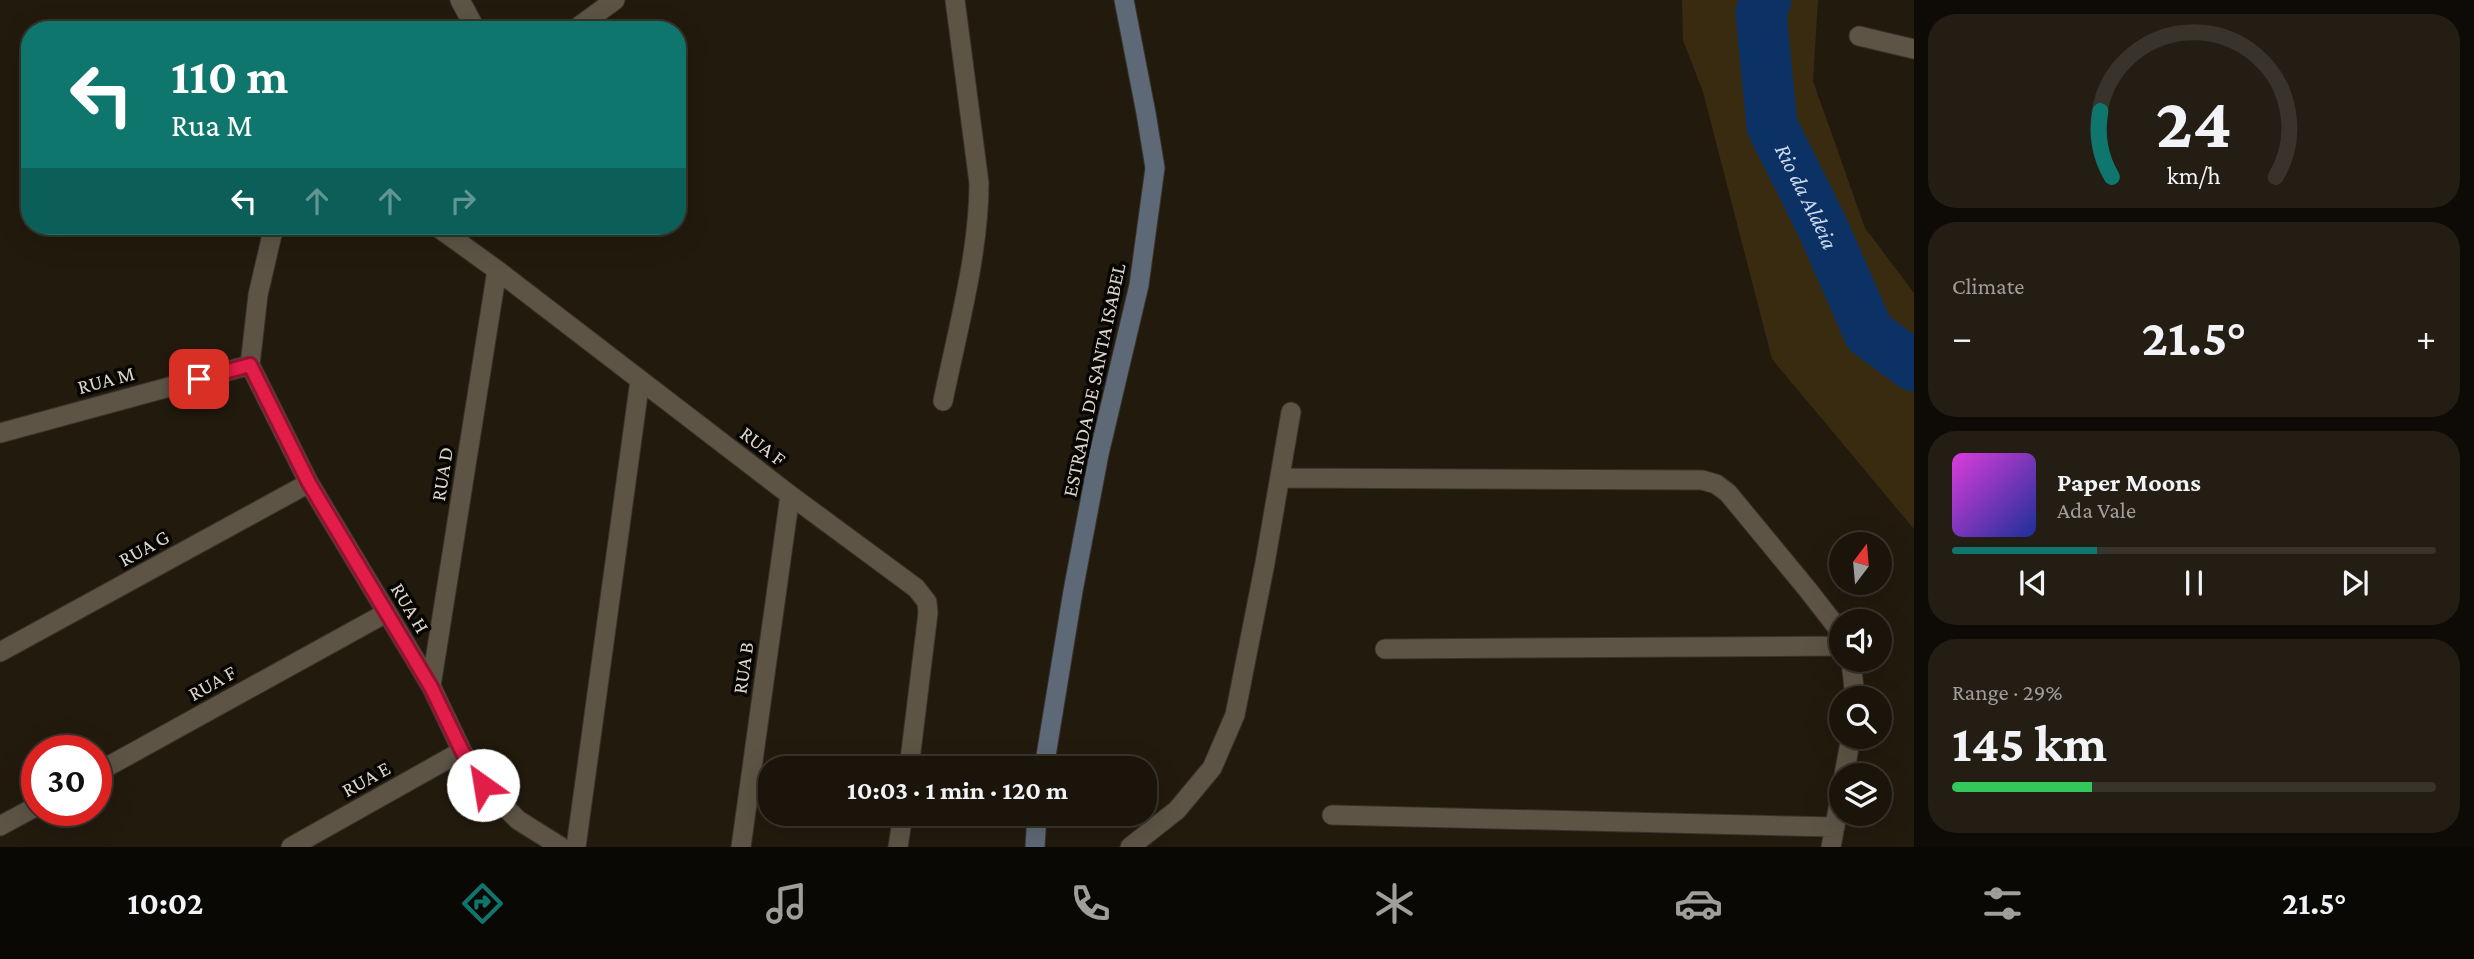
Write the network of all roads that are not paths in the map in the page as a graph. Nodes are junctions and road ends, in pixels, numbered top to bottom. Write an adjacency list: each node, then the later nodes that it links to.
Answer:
1 (460, 0): 5 (street)
2 (615, 0): 6 (street)
3 (954, 0): 14 (street)
4 (1124, 0): 28 (main road, ESTRADA DE SANTA ISABEL)
5 (471, 21)
6 (586, 21)
7 (1859, 37): 8 (street)
8 (1914, 49)
9 (272, 235): 12 (street)
10 (449, 235): 11 (street, RUA F)
11 (498, 270): 13 (street, RUA F); 25 (street, RUA D)
12 (250, 365): 16 (street, RUA M); 18 (street, RUA H)
13 (640, 380): 19 (street, RUA F); 38 (street)
14 (943, 401)
15 (1291, 412): 17 (street)
16 (0, 433)
17 (1280, 478): 21 (street); 42 (street)
18 (309, 483): 20 (street, RUA H); 24 (street, RUA G)
19 (790, 495): 27 (street, RUA F); 39 (street, RUA B)
20 (386, 613): 25 (street, RUA H); 29 (street, RUA F)
21 (1829, 617)
22 (1829, 646): 23 (street)
23 (1385, 649)
24 (0, 652)
25 (431, 687): 26 (street, RUA H)
26 (462, 751): 36 (street, RUA E); 37 (street, RUA H)
27 (911, 756)
28 (1046, 756)
29 (112, 764)
30 (21, 815): 32 (street)
31 (1332, 816): 35 (street)
32 (0, 826)
33 (901, 826): 40 (street)
34 (1036, 826): 41 (main road)
35 (1835, 827): 43 (street)
36 (291, 847)
37 (561, 847)
38 (576, 847)
39 (741, 847)
40 (898, 847)
41 (1035, 847)
42 (1130, 847)
43 (1831, 847)

